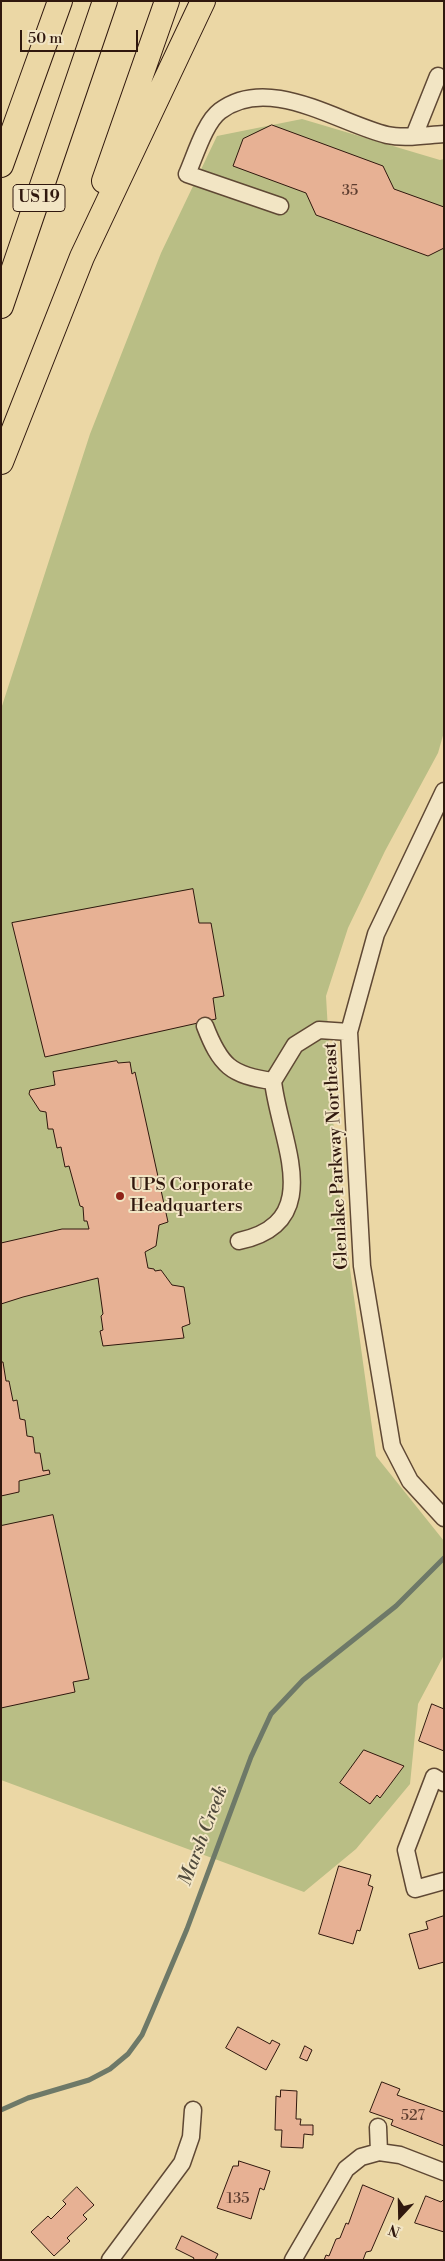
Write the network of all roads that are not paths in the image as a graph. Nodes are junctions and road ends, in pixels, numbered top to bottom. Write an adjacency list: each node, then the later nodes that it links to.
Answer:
1 (53, 1): 9 (highway, US 19)
2 (60, 1): 9 (highway)
3 (105, 1): 7 (highway)
4 (115, 1): 7 (highway)
5 (168, 1): 14 (highway)
6 (203, 1): 14 (highway)
7 (94, 32): 15 (highway, US 19)
8 (438, 76): 11 (street)
9 (18, 114): 12 (highway, US 19)
10 (444, 134): 11 (street)
11 (414, 136): 13 (street)
12 (1, 165)
13 (280, 206)
14 (82, 257): 16 (highway)
15 (1, 306)
16 (1, 462)
17 (444, 791): 19 (street, Glenlake Parkway Northeast)
18 (204, 1026): 20 (street)
19 (349, 1032): 20 (street); 22 (street, Glenlake Parkway Northeast)
20 (273, 1081): 21 (street)
21 (239, 1241)
22 (444, 1518)
23 (444, 1782): 24 (street)
24 (444, 1881)
25 (193, 2110): 29 (street)
26 (378, 2127): 27 (street)
27 (378, 2152): 28 (street); 30 (street)
28 (444, 2172)
29 (110, 2260)
30 (293, 2260)

